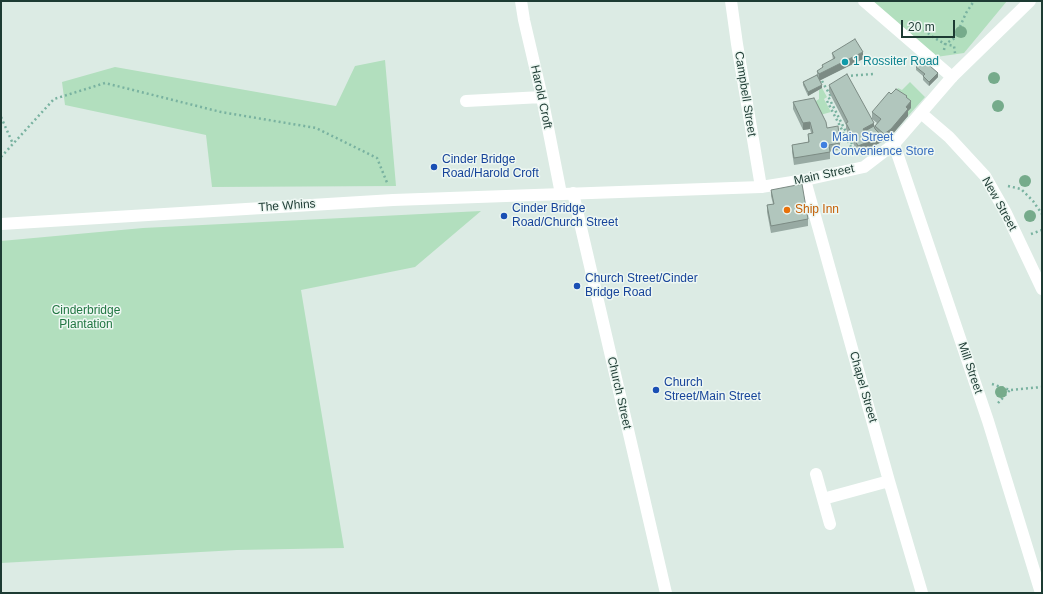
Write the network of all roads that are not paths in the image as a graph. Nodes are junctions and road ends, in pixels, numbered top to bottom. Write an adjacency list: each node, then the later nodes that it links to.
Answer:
1 (521, 1): 6 (street, Harold Croft)
2 (731, 1): 11 (street, Campbell Street)
3 (864, 1): 5 (street)
4 (1030, 1): 5 (street, Main Street)
5 (952, 77): 8 (street, Main Street)
6 (542, 97): 7 (street); 12 (street, Harold Croft)
7 (466, 102)
8 (921, 113): 9 (street, Main Street); 14 (street, New Street)
9 (894, 144): 10 (street, Main Street); 21 (street, Mill Street)
10 (806, 180): 11 (street, Main Street); 16 (street, Chapel Street)
11 (760, 188): 12 (street, Main Street)
12 (567, 193): 13 (street, The Whins); 19 (street, Church Street)
13 (1, 224)
14 (1042, 289)
15 (816, 474): 17 (street)
16 (889, 481): 17 (street); 20 (street, Chapel Street)
17 (823, 499): 18 (street)
18 (830, 524)
19 (666, 593)
20 (922, 593)
21 (1041, 593)

